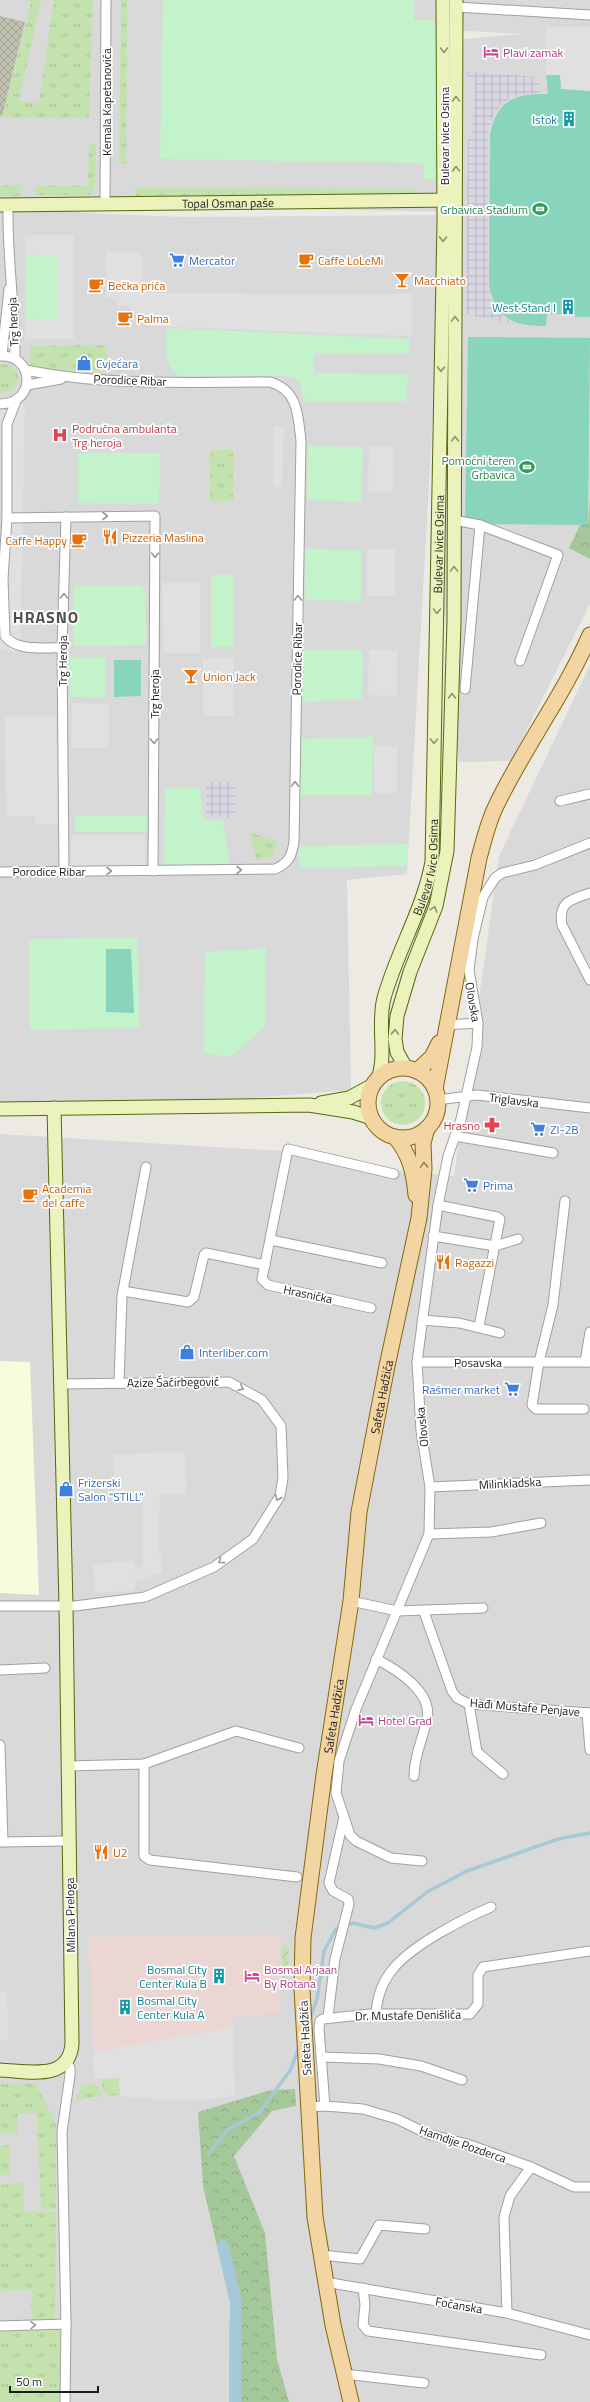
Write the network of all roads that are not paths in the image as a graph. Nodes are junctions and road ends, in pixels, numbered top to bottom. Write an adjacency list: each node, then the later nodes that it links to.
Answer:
1 (106, 0): 6 (street, Kemala Kapetanovića)
2 (443, 0): 5 (main road, Bulevar Ivice Osima, one-way to 5)
3 (456, 4): 4 (street); 5 (main road, Bulevar Ivice Osima, one-way to 3)
4 (590, 15)
5 (450, 200): 6 (main road, Topal Osman paše); 19 (main road, Bulevar Ivice Osima, one-way to 5); 36 (main road, Bulevar Ivice Osima, one-way to 36)
6 (105, 204): 7 (main road, Topal Osman paše)
7 (4, 205): 8 (street, Trg heroja)
8 (10, 285): 9 (street, Trg heroja); 10 (street, Trg heroja)
9 (1, 356): 10 (street)
10 (15, 358): 11 (street)
11 (26, 370): 12 (street, Porodice Ribar); 13 (street)
12 (69, 377): 13 (street, Porodice Ribar); 29 (street, Porodice Ribar, one-way to 12)
13 (27, 385): 14 (street)
14 (16, 401): 15 (street); 16 (street)
15 (0, 404): 16 (street)
16 (8, 424): 18 (street)
17 (66, 516): 18 (street); 22 (street, Trg Heroja, one-way to 17); 29 (street, Trg heroja, one-way to 29)
18 (7, 518): 22 (street)
19 (454, 520): 20 (street); 35 (main road, Bulevar Ivice Osima, one-way to 19)
20 (480, 525): 23 (street); 24 (street)
21 (590, 635): 34 (main road)
22 (62, 648): 28 (street, Trg Heroja)
23 (520, 661)
24 (465, 690)
25 (590, 794): 26 (street)
26 (560, 801)
27 (590, 843): 33 (street, Olovska)
28 (64, 871): 29 (street, Porodice Ribar, one-way to 29); 30 (street, Porodice Ribar)
29 (154, 871)
30 (0, 872)
31 (590, 892): 32 (street)
32 (590, 980)
33 (478, 1023): 34 (street); 38 (street, Olovska)
34 (445, 1026): 35 (main road); 37 (main road)
35 (411, 1070): 36 (main road); 37 (main road)
36 (376, 1082): 39 (main road); 43 (main road)
37 (436, 1094): 38 (street, Triglavska); 44 (main road)
38 (466, 1095): 42 (street, Triglavska); 45 (street, Olovska)
39 (309, 1105): 41 (main road); 43 (main road)
40 (0, 1108): 41 (main road)
41 (54, 1108): 69 (main road)
42 (590, 1108)
43 (372, 1118): 46 (main road)
44 (427, 1128): 46 (main road); 52 (main road, Safeta Hadžića, one-way to 44)
45 (455, 1136): 47 (street); 51 (street, Olovska)
46 (395, 1137): 52 (main road, Safeta Hadžića)
47 (553, 1153)
48 (146, 1167): 59 (street, Azize Šaćirbegović)
49 (394, 1174): 55 (street, Hrasnička)
50 (565, 1202): 66 (street)
51 (438, 1205): 53 (street, Olovska); 56 (street)
52 (419, 1218): 75 (main road, Safeta Hadžića)
53 (433, 1236): 56 (street); 61 (street, Olovska)
54 (518, 1239): 56 (street)
55 (271, 1240): 57 (street); 58 (street, Hrasnička)
56 (495, 1246): 62 (street)
57 (382, 1263)
58 (265, 1265): 59 (street); 60 (street, Hrasnička)
59 (123, 1291): 68 (street, Azize Šaćirbegović)
60 (371, 1308)
61 (422, 1320): 62 (street); 65 (street, Olovska)
62 (479, 1326): 64 (street)
63 (590, 1332): 67 (street, Posavska)
64 (500, 1333)
65 (417, 1362): 66 (street, Posavska); 72 (street, Olovska)
66 (539, 1362): 67 (street, Posavska); 70 (street)
67 (587, 1362)
68 (119, 1383): 69 (street, Azize Šaćirbegović); 77 (street, Azize Šaćirbegović, one-way to 77)
69 (60, 1384): 77 (main road)
70 (584, 1409)
71 (590, 1480): 72 (street, Milinkladska)
72 (430, 1487): 74 (street, Olovska)
73 (541, 1523): 74 (street)
74 (429, 1534): 79 (street, Olovska)
75 (351, 1601): 79 (street); 108 (main road, Safeta Hadžića)
76 (0, 1606): 77 (street)
77 (66, 1606): 90 (main road, Milana Preloga)
78 (483, 1608): 80 (street)
79 (397, 1611): 80 (street); 81 (street, Safeta Hadžića)
80 (424, 1612): 84 (street, Hađi Mustafe Penjave)
81 (376, 1660): 93 (street); 94 (street, Safeta Hadžića)
82 (45, 1668): 83 (street)
83 (0, 1670)
84 (469, 1704): 85 (street, Hađi Mustafe Penjave); 92 (street)
85 (589, 1713): 88 (street)
86 (0, 1745): 91 (street)
87 (299, 1748): 89 (street)
88 (590, 1750)
89 (144, 1764): 90 (street); 98 (street)
90 (68, 1766): 95 (main road, Milana Preloga)
91 (1, 1767): 96 (street)
92 (502, 1774)
93 (414, 1776)
94 (344, 1817): 97 (street, Safeta Hadžića); 102 (street)
95 (68, 1841): 96 (street); 104 (main road, Milana Preloga)
96 (1, 1842)
97 (422, 1861)
98 (297, 1877)
99 (491, 1907): 101 (street)
100 (590, 1951): 101 (street, Dr. Mustafe Denišlića)
101 (376, 2014): 102 (street, Dr. Mustafe Denišlića)
102 (328, 2017): 103 (street)
103 (321, 2057): 106 (street); 107 (street)
104 (67, 2062): 105 (main road); 116 (street)
105 (0, 2070)
106 (462, 2080)
107 (326, 2106): 108 (street, Hamdije Pozderca); 109 (street, Hamdije Pozderca)
108 (309, 2108): 112 (main road, Safeta Hadžića)
109 (531, 2167): 110 (street, Hamdije Pozderca); 115 (street)
110 (590, 2187)
111 (425, 2229): 112 (street)
112 (321, 2256): 113 (main road, Safeta Hadžića)
113 (326, 2282): 114 (street, Fočanska); 120 (main road, Safeta Hadžića)
114 (363, 2288): 115 (street, Fočanska); 119 (street)
115 (507, 2313): 118 (street, Fočanska)
116 (66, 2324): 117 (street, one-way to 116); 122 (street)
117 (0, 2326)
118 (590, 2335)
119 (541, 2356)
120 (344, 2374): 121 (street); 123 (main road, Safeta Hadžića)
121 (424, 2383)
122 (65, 2402)
123 (350, 2402)

